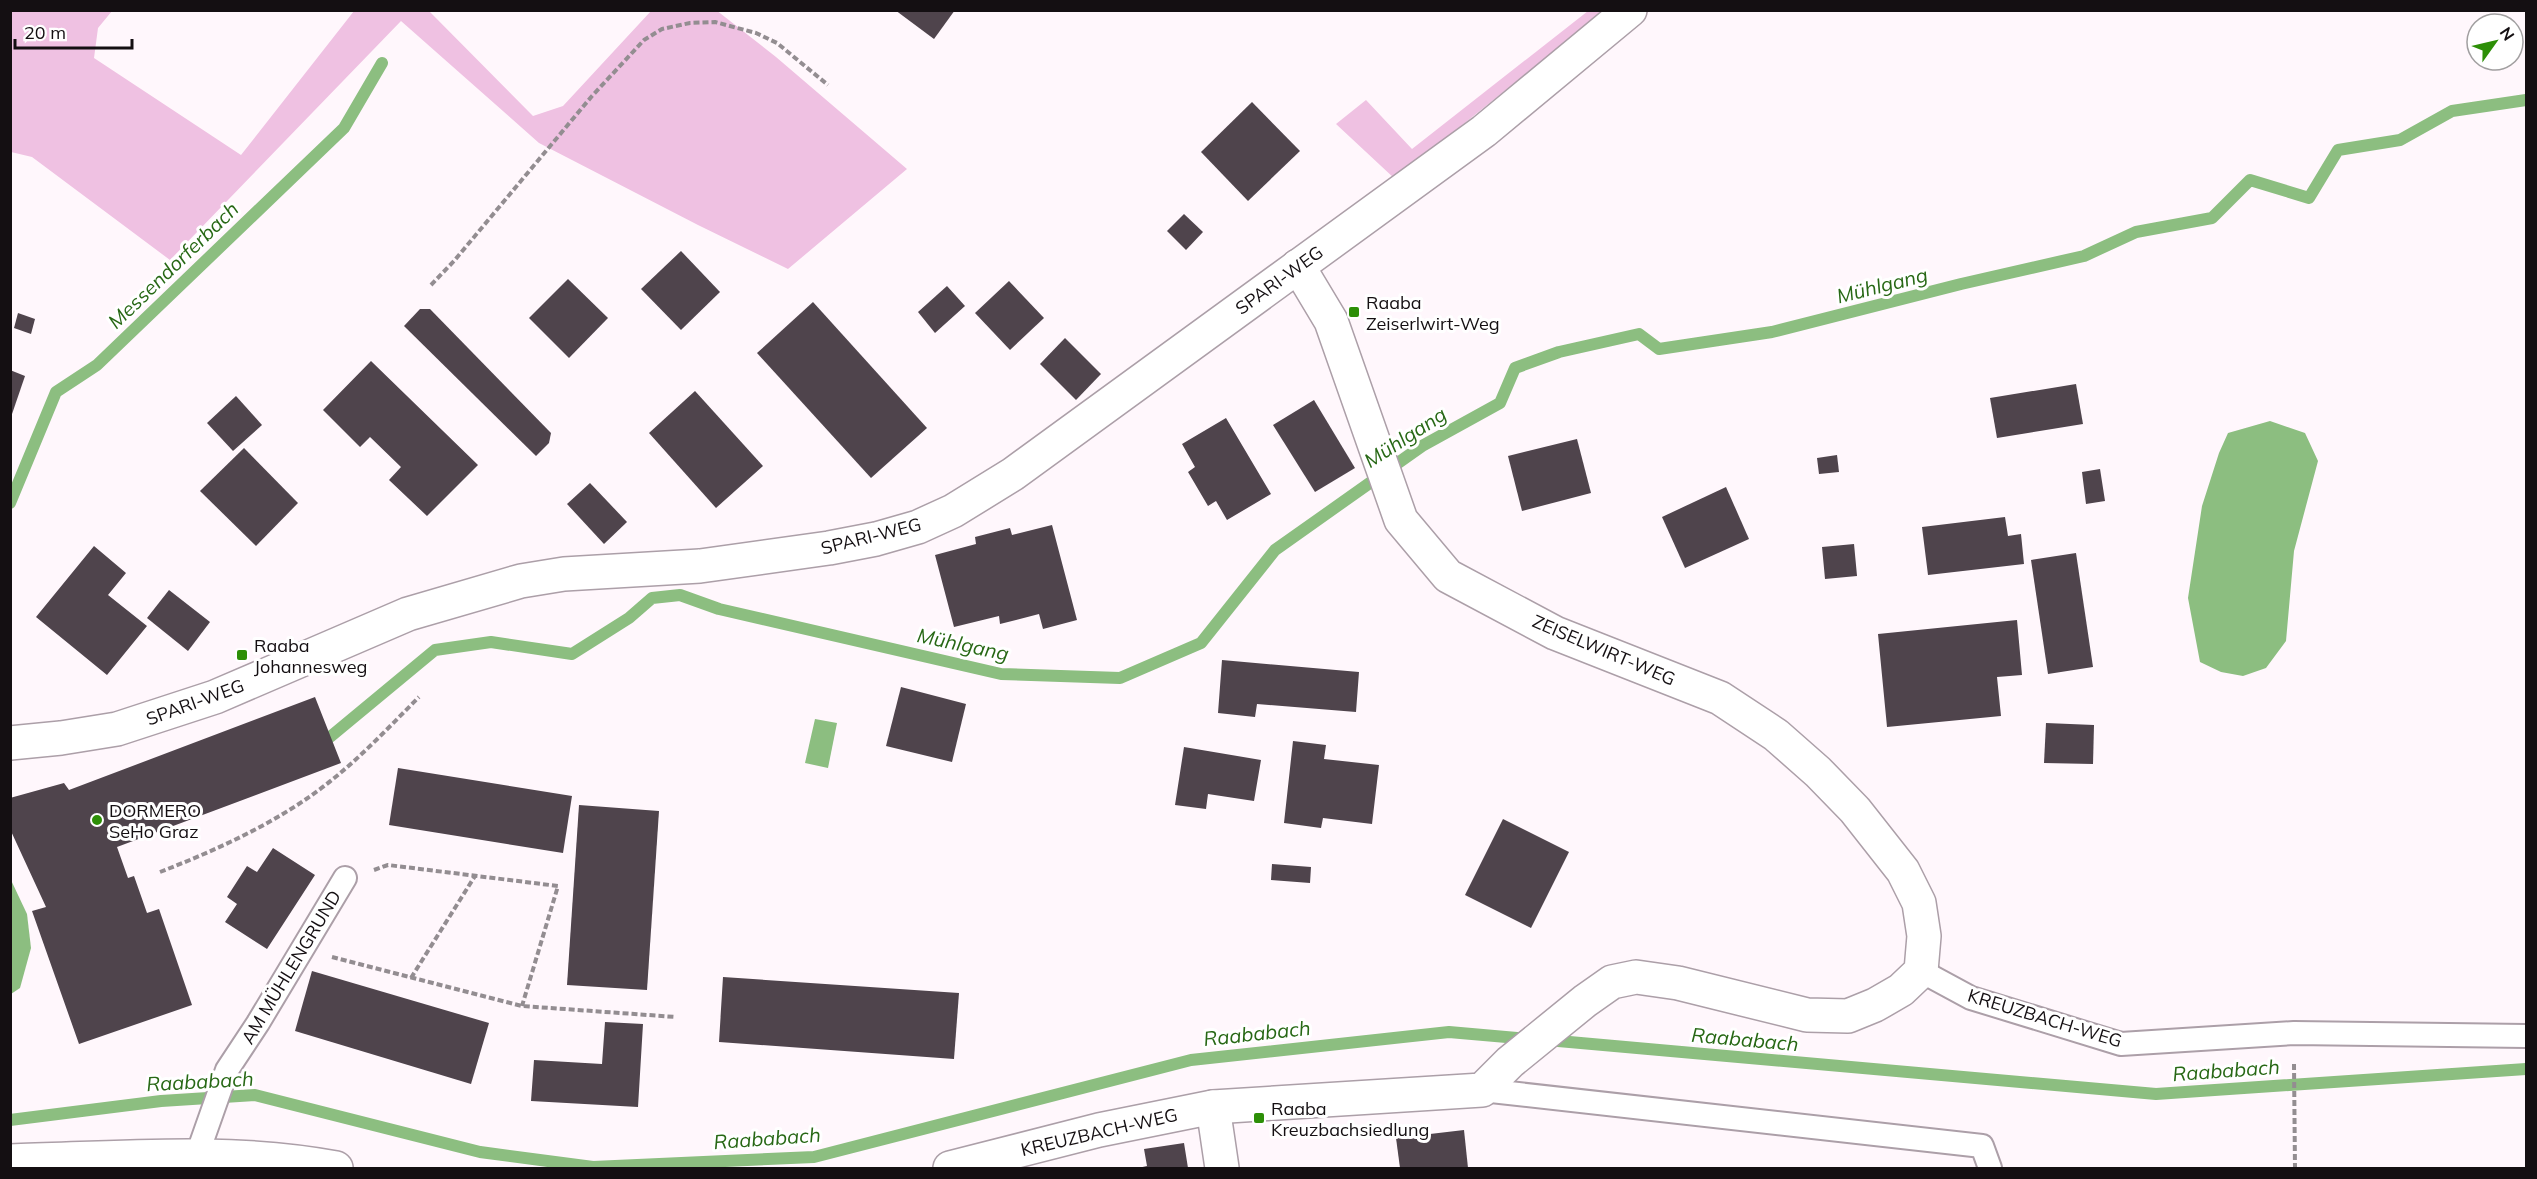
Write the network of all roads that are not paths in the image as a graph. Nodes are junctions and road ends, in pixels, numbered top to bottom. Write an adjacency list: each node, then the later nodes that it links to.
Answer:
1 (1630, 10): 2 (street, SPARI-WEG)
2 (1298, 266): 3 (street, SPARI-WEG); 5 (street, ZEISELWIRT-WEG)
3 (10, 742)
4 (345, 878): 9 (lane, AM MÜHLENGRUND)
5 (1921, 971): 6 (lane, KREUZBACH-WEG); 7 (street)
6 (2526, 1036)
7 (1482, 1090): 8 (street, KREUZBACH-WEG); 14 (lane, KREUZBACH-WEG)
8 (1213, 1107): 12 (street, KREUZBACH-WEG); 13 (street)
9 (197, 1155): 10 (street); 11 (street)
10 (10, 1161)
11 (336, 1168)
12 (950, 1168)
13 (1222, 1168)
14 (1990, 1168)

